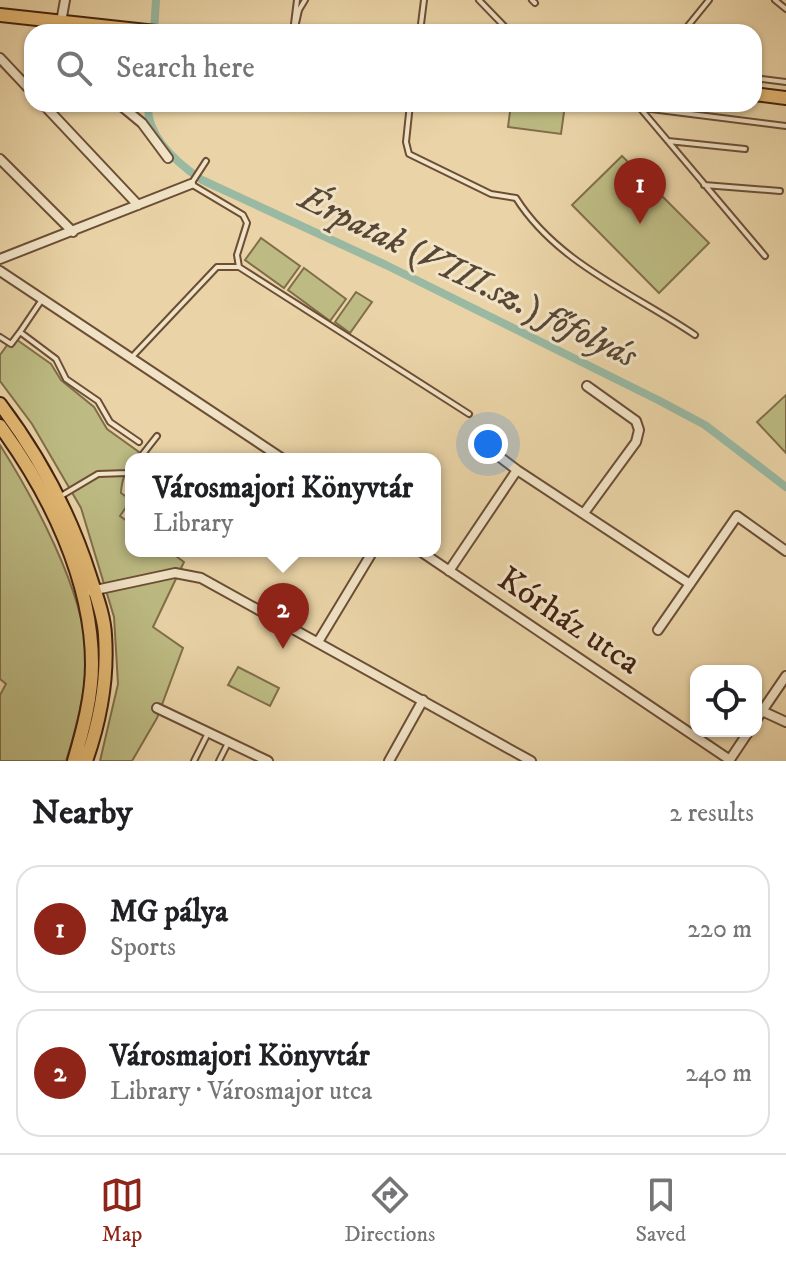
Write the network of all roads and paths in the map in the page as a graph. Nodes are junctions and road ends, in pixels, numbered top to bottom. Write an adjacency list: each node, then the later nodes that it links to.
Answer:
1 (65, 0): 10 (street)
2 (297, 0): 12 (lane)
3 (305, 0): 13 (lane)
4 (424, 0): 14 (lane)
5 (479, 0): 15 (lane)
6 (709, 0): 16 (lane)
7 (775, 0): 8 (lane)
8 (786, 9)
9 (0, 15): 10 (main road)
10 (61, 22): 11 (main road)
11 (72, 24)
12 (295, 24)
13 (296, 24)
14 (421, 24)
15 (502, 24)
16 (690, 24)
17 (0, 58): 20 (street)
18 (762, 79): 19 (lane)
19 (786, 82)
20 (24, 84)
21 (762, 95): 22 (main road)
22 (786, 98)
23 (51, 112): 37 (street)
24 (129, 112): 31 (street)
25 (409, 112): 45 (lane)
26 (645, 112): 29 (lane)
27 (684, 112): 28 (lane)
28 (786, 126)
29 (668, 141): 30 (lane); 35 (lane)
30 (745, 149)
31 (168, 158)
32 (0, 159): 38 (street)
33 (206, 161): 34 (lane)
34 (191, 184): 37 (street); 41 (lane)
35 (704, 185): 36 (lane); 39 (lane)
36 (780, 191)
37 (138, 205): 38 (street)
38 (73, 232): 40 (street)
39 (765, 256)
40 (0, 259)
41 (239, 267): 47 (lane); 50 (lane)
42 (0, 271): 43 (street)
43 (42, 299): 44 (lane); 47 (street)
44 (20, 332): 46 (lane); 54 (lane)
45 (695, 335)
46 (0, 337)
47 (131, 358): 56 (street)
48 (587, 386): 60 (street)
49 (0, 404): 59 (main road)
50 (469, 414)
51 (0, 426): 66 (main road)
52 (157, 436): 55 (lane)
53 (476, 439): 57 (street)
54 (139, 442)
55 (144, 453)
56 (274, 453)
57 (517, 470): 60 (street); 64 (street)
58 (125, 474): 59 (lane)
59 (59, 497): 66 (main road)
60 (584, 513): 65 (street)
61 (786, 551): 65 (street)
62 (369, 557): 68 (street)
63 (429, 557): 64 (street, Kórház utca)
64 (449, 571): 77 (street, Kórház utca)
65 (690, 584): 67 (street)
66 (89, 592): 68 (street); 78 (main road); 79 (main road)
67 (658, 630)
68 (318, 642): 70 (street)
69 (786, 676): 72 (street)
70 (423, 700): 83 (street); 84 (street)
71 (157, 708): 74 (street)
72 (762, 711): 73 (street)
73 (786, 722)
74 (208, 733): 76 (street); 80 (lane)
75 (745, 737): 77 (street)
76 (228, 743): 81 (lane); 82 (street)
77 (729, 760)
78 (74, 761)
79 (86, 761)
80 (194, 761)
81 (219, 761)
82 (268, 761)
83 (389, 761)
84 (531, 761)

